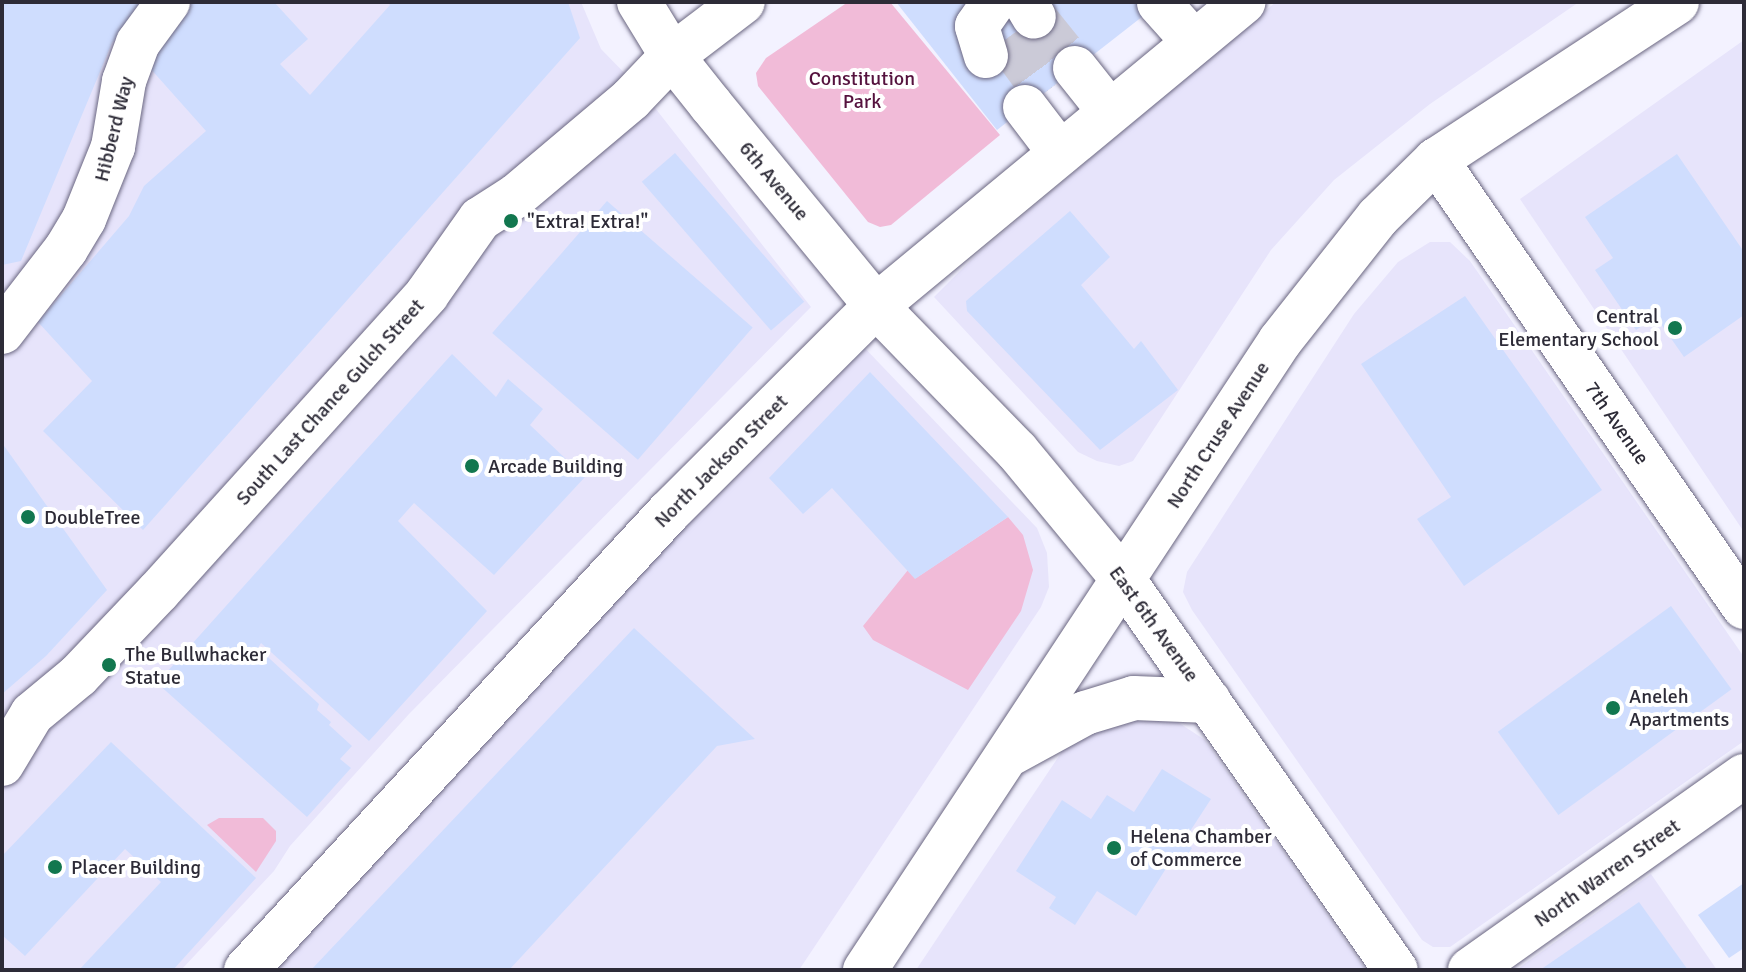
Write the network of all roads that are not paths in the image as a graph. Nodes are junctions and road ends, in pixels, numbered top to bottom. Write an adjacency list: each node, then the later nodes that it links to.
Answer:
1 (168, 2): 12 (street, Hibberd Way)
2 (639, 2): 8 (street, 6th Avenue)
3 (743, 2): 8 (street, South Last Chance Gulch Street)
4 (1243, 2): 7 (street, North Jackson Street)
5 (1677, 2): 10 (street, North Cruse Avenue)
6 (1159, 3): 7 (street)
7 (1194, 42): 9 (street, North Jackson Street)
8 (672, 56): 11 (street, 6th Avenue); 17 (street, South Last Chance Gulch Street)
9 (1084, 134): 9 (street); 11 (street, North Jackson Street)
10 (1436, 160): 13 (street, North Cruse Avenue); 14 (street, 7th Avenue)
11 (876, 306): 13 (street, East 6th Avenue); 19 (street, North Jackson Street)
12 (2, 332)
13 (1123, 579): 15 (street, East 6th Avenue); 16 (street, North Cruse Avenue)
14 (1744, 607)
15 (1209, 701): 16 (street); 21 (street, East 6th Avenue)
16 (1006, 756): 20 (street, North Cruse Avenue)
17 (2, 764)
18 (1744, 776): 22 (street, North Warren Street)
19 (246, 970)
20 (865, 970)
21 (1396, 970)
22 (1470, 970)

